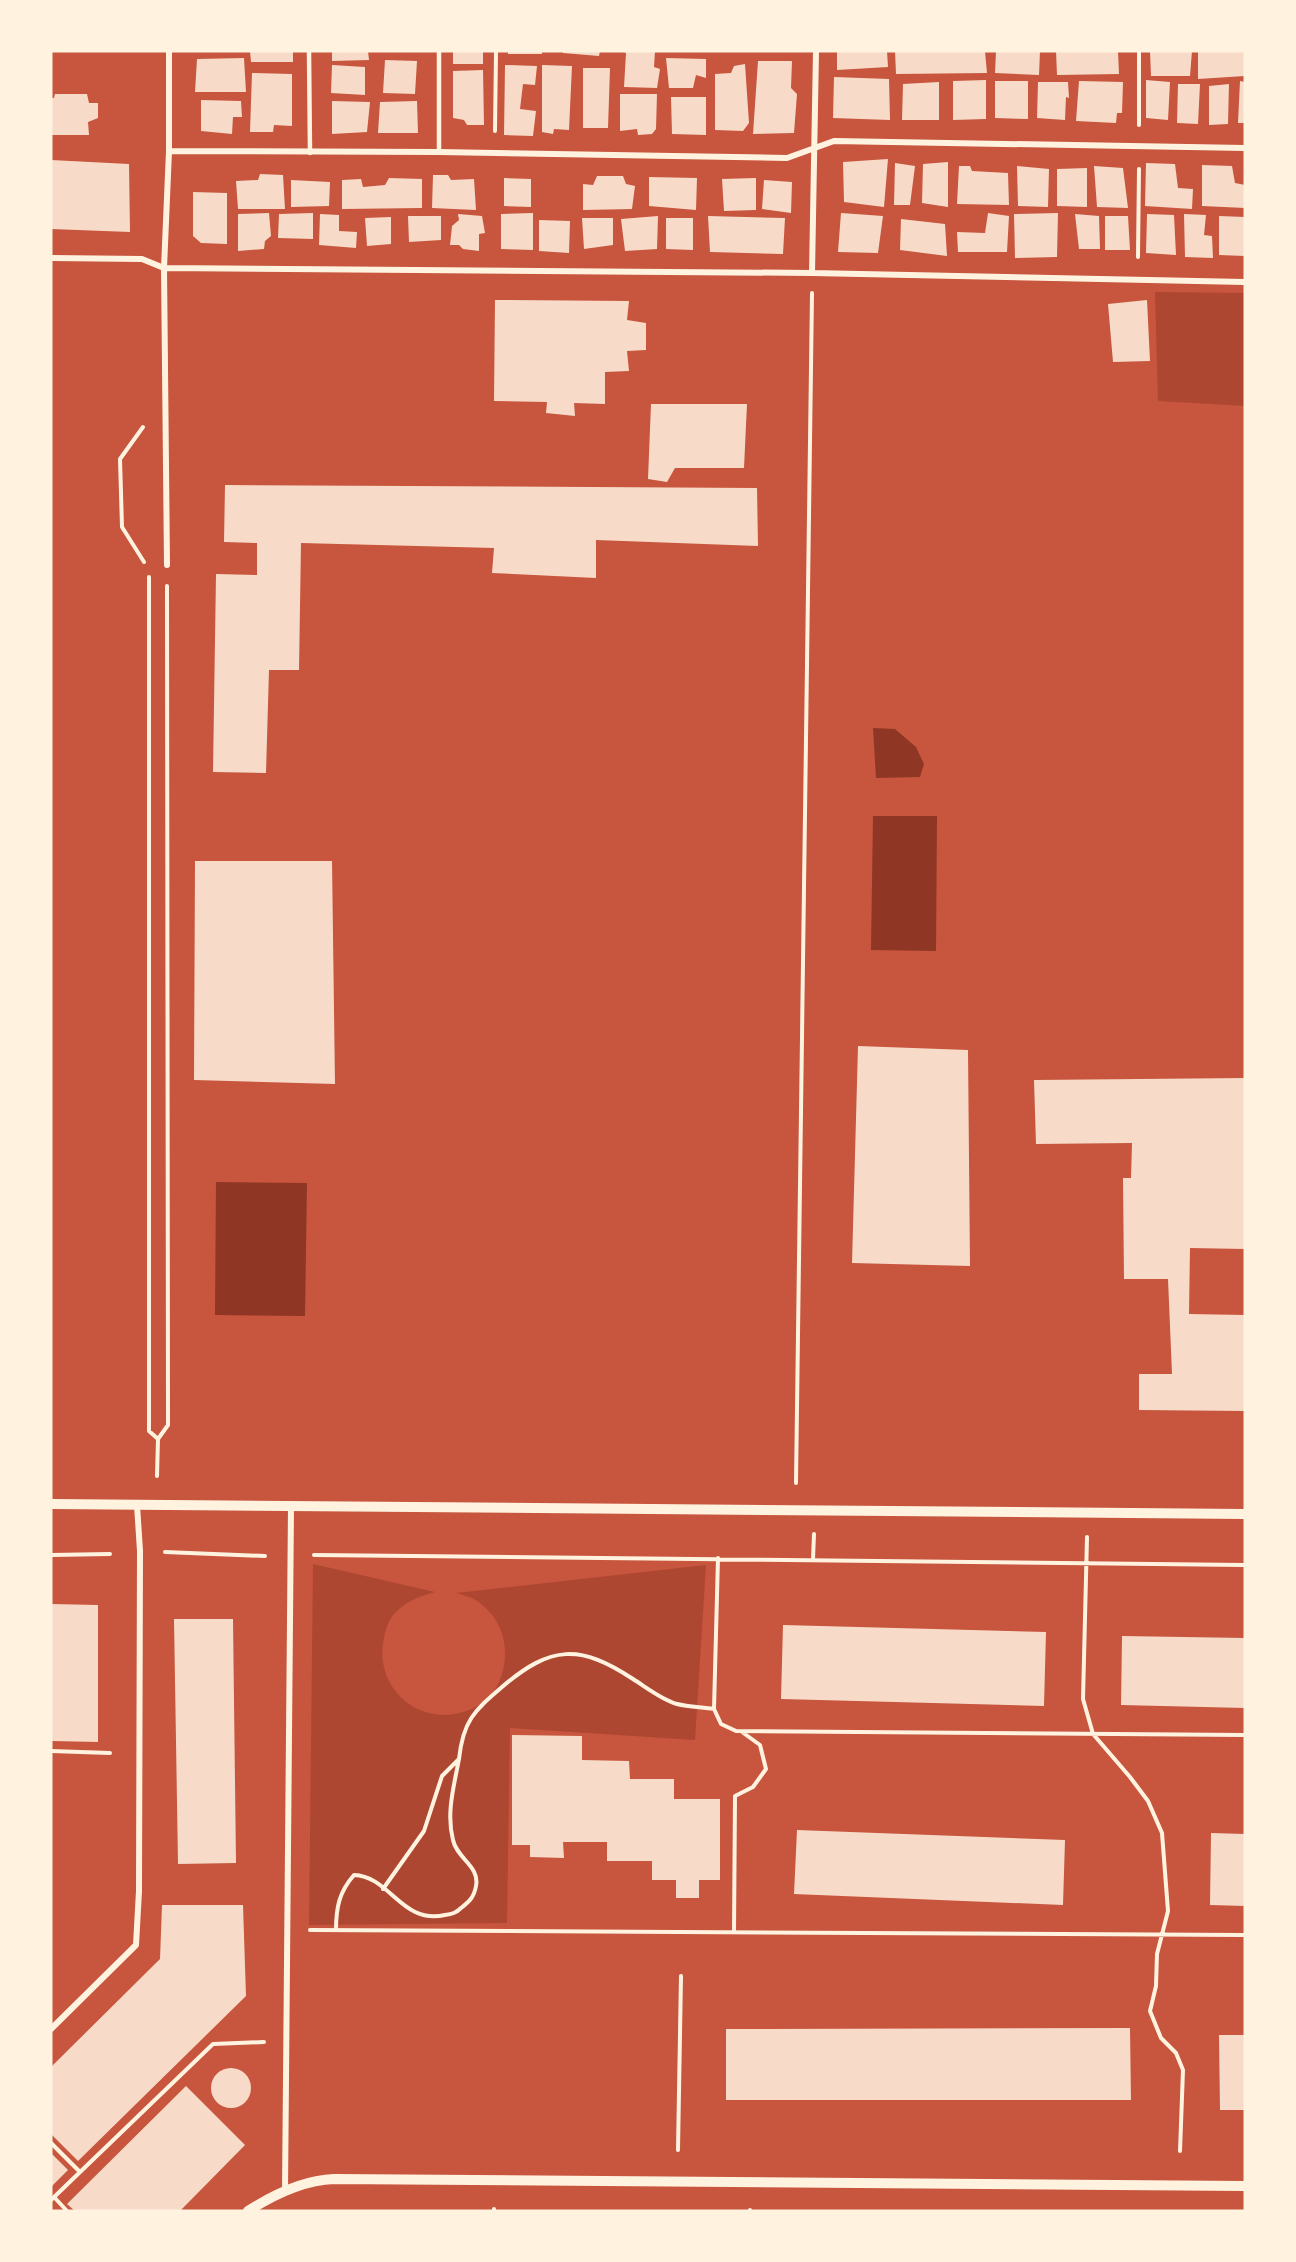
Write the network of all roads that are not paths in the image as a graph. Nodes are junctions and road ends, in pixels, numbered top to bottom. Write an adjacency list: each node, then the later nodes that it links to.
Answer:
1 (169, 51): 7 (street)
2 (309, 51): 9 (lane)
3 (439, 51): 8 (lane)
4 (816, 51): 6 (street)
5 (1245, 148): 6 (street)
6 (814, 149): 8 (street); 12 (street)
7 (169, 151): 9 (street); 11 (street)
8 (439, 152): 9 (street)
9 (310, 153)
10 (51, 258): 11 (street)
11 (164, 268): 12 (street); 14 (street)
12 (812, 273): 13 (street)
13 (1245, 282)
14 (167, 565)
15 (51, 1504): 16 (street)
16 (137, 1505): 17 (street); 19 (street)
17 (291, 1506): 18 (street); 21 (street)
18 (1245, 1514)
19 (51, 2029)
20 (1245, 2186): 21 (street)
21 (285, 2192): 22 (street)
22 (248, 2211)

